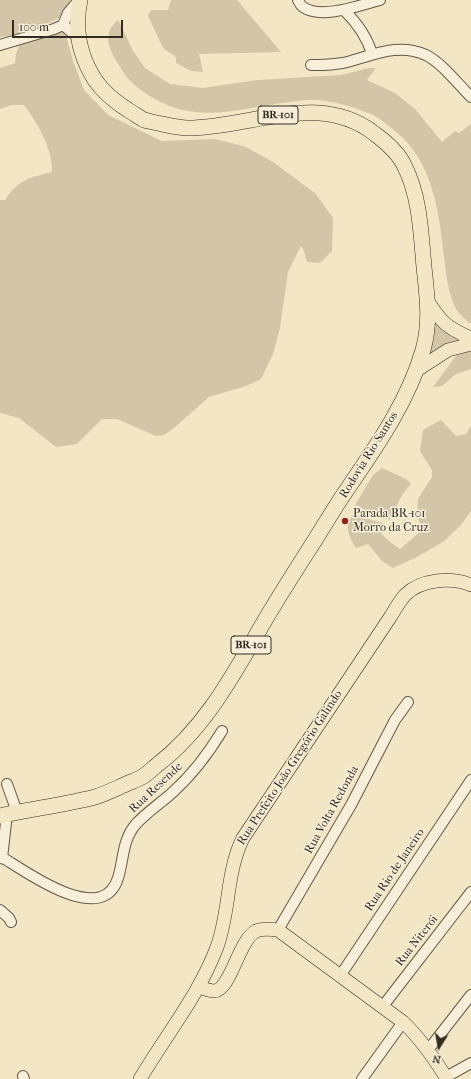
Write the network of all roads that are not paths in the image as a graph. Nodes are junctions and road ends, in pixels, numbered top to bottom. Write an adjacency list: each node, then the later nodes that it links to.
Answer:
1 (79, 0): 5 (street); 6 (highway, Rodovia Rio-Santos / BR-101)
2 (298, 0): 4 (street)
3 (380, 0): 4 (street)
4 (344, 10): 8 (street)
5 (62, 25): 6 (street); 7 (street)
6 (78, 37): 11 (highway, Rodovia Rio-Santos / BR-101)
7 (0, 45)
8 (372, 54): 9 (street); 10 (street)
9 (311, 65)
10 (471, 97)
11 (427, 300): 12 (main road); 14 (highway, Rodovia Rio-Santos / BR-101)
12 (471, 338)
13 (471, 344): 14 (main road)
14 (417, 370): 20 (highway, Rodovia Rio-Santos / BR-101)
15 (471, 585): 27 (main road, Rua Prefeito João Gregório Galindo)
16 (408, 702): 25 (street, Rua Volta Redonda)
17 (222, 731): 21 (street, Rua Resende)
18 (471, 780): 26 (street, Rua Rio de Janeiro)
19 (7, 784): 20 (street)
20 (8, 814): 21 (street, Rua Resende)
21 (1, 858)
22 (471, 892): 29 (street, Rua Niterói)
23 (0, 910): 24 (street)
24 (11, 922)
25 (278, 930): 26 (main road); 27 (main road)
26 (340, 976): 29 (main road)
27 (199, 986): 34 (main road, Rua Prefeito João Gregório Galindo)
28 (471, 995): 31 (street)
29 (383, 1006): 30 (main road)
30 (403, 1022): 31 (main road); 35 (street)
31 (428, 1050): 33 (main road)
32 (471, 1064): 33 (street)
33 (446, 1078)
34 (140, 1079)
35 (362, 1079)

